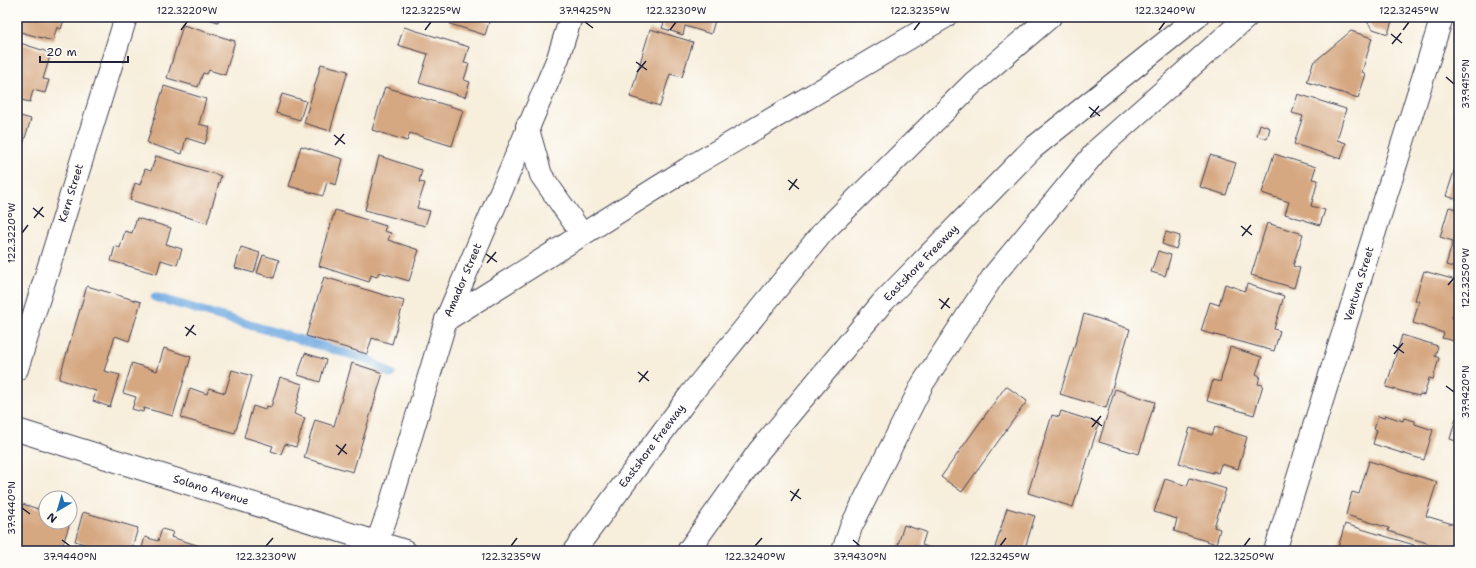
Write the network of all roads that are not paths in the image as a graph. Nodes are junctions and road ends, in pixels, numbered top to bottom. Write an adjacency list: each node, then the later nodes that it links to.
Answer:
1 (126, 17): 11 (main road, Kern Street)
2 (571, 17): 8 (main road, Amador Street)
3 (945, 17): 9 (main road)
4 (1050, 17): 15 (main road, Eastshore Freeway)
5 (1197, 17): 16 (main road, Eastshore Freeway)
6 (1247, 17): 17 (main road)
7 (1442, 17): 18 (main road, Ventura Street)
8 (527, 126): 9 (main road); 10 (main road, Amador Street)
9 (582, 234): 10 (main road)
10 (446, 320): 13 (main road, Amador Street)
11 (17, 369)
12 (17, 430): 13 (main road, Solano Avenue)
13 (376, 546): 14 (main road, Solano Avenue)
14 (405, 551)
15 (574, 551)
16 (688, 551)
17 (843, 551)
18 (1276, 551)

